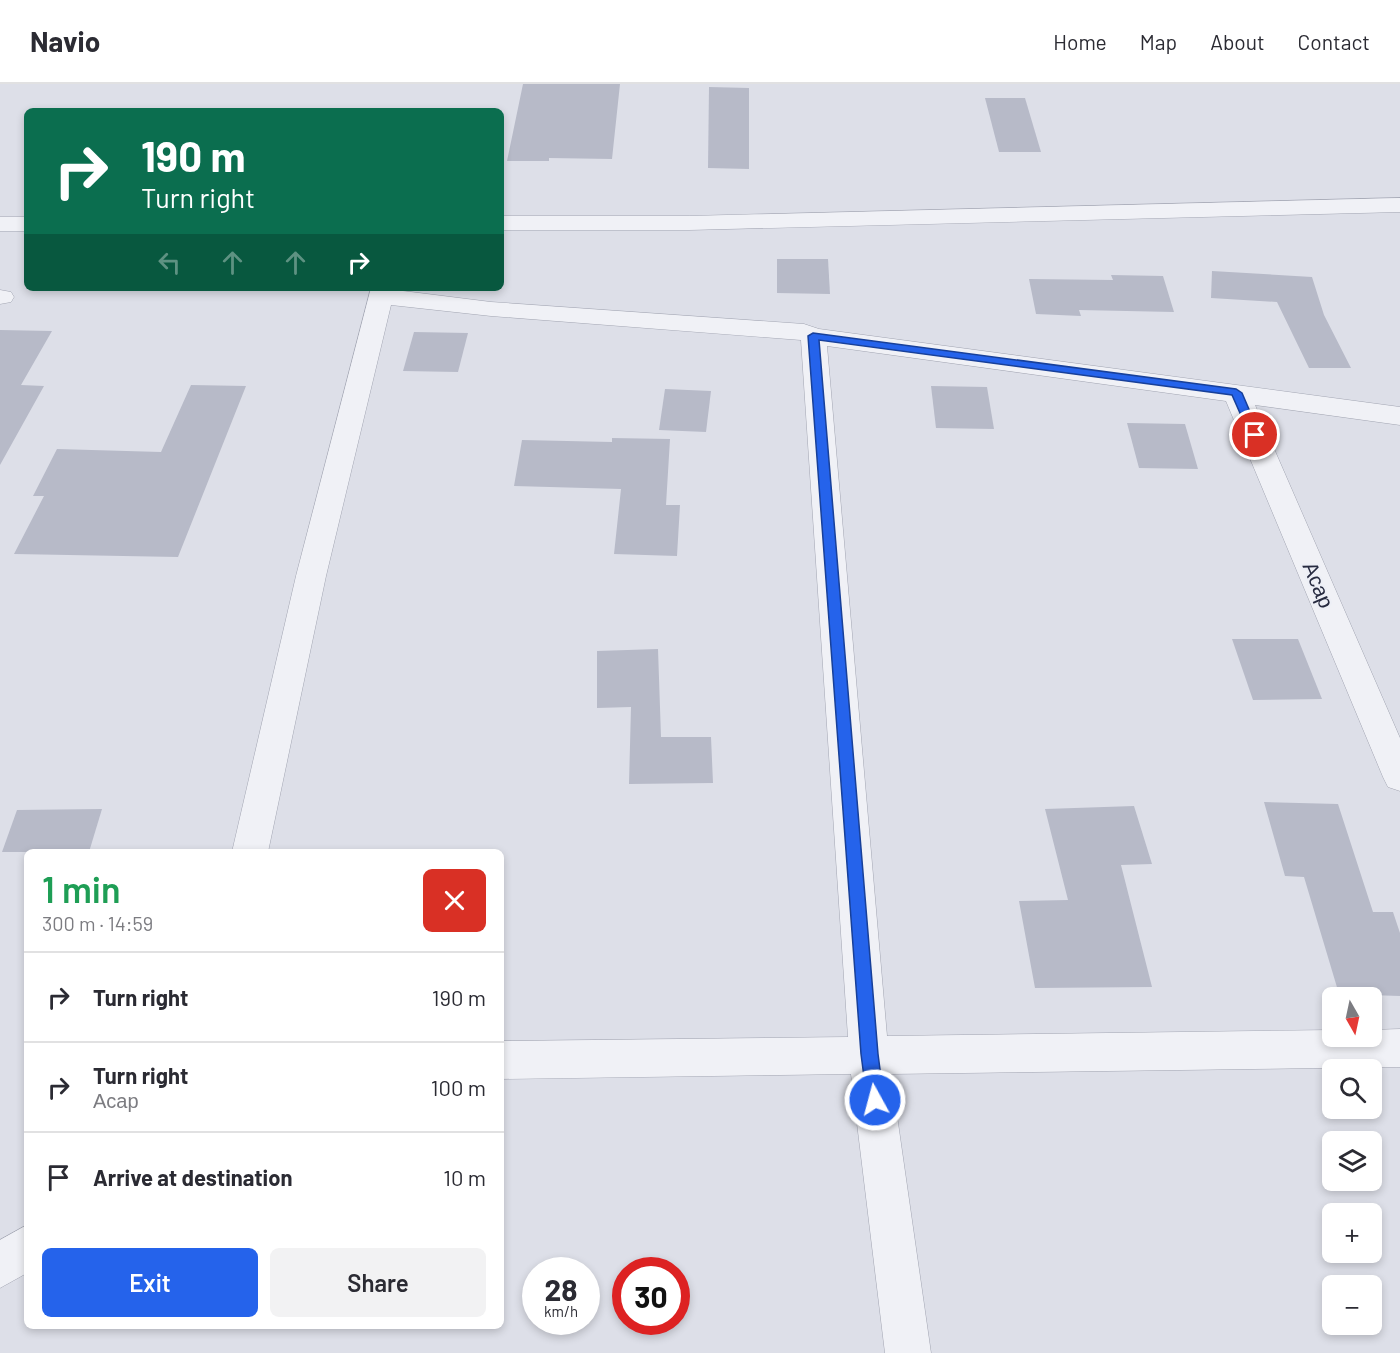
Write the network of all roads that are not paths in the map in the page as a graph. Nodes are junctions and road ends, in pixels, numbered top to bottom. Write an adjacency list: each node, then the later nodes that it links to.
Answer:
1 (1400, 205): 2 (street)
2 (504, 223)
3 (0, 224): 4 (street)
4 (24, 224)
5 (382, 292): 6 (street); 10 (street)
6 (813, 336): 7 (street); 12 (street)
7 (1236, 393): 8 (street); 9 (street, Асар)
8 (1400, 416)
9 (1400, 777)
10 (251, 849)
11 (1400, 1048): 12 (street)
12 (869, 1054): 13 (street); 16 (street)
13 (504, 1060)
14 (24, 1248): 15 (street)
15 (0, 1266)
16 (908, 1353)

